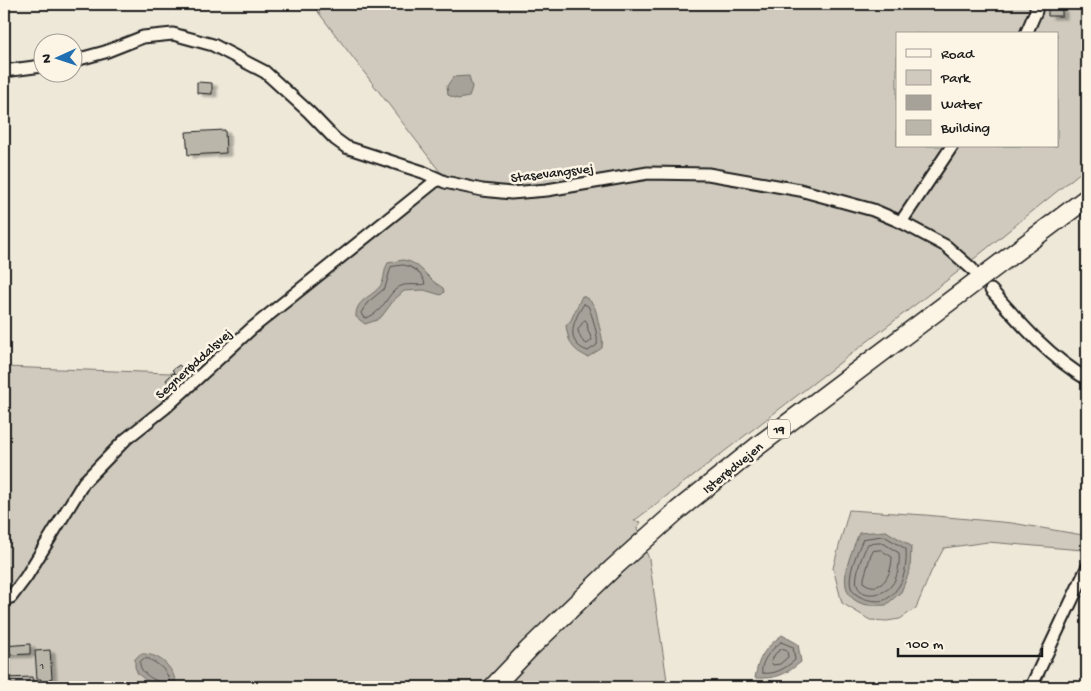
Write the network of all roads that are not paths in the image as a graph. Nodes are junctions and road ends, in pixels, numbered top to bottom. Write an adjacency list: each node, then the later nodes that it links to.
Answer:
1 (1036, 4): 2 (street)
2 (1027, 32)
3 (82, 58): 7 (street, Stasevangsvej)
4 (32, 67): 5 (street)
5 (4, 71)
6 (951, 148): 9 (street)
7 (438, 179): 9 (street, Stasevangsvej); 14 (street, Segnerøddalsvej)
8 (1087, 198): 15 (highway, Isterødvejen / 19)
9 (901, 222): 10 (street, Stasevangsvej)
10 (972, 269)
11 (991, 290): 12 (street)
12 (1087, 379)
13 (1087, 568): 16 (street)
14 (4, 599)
15 (493, 687)
16 (1031, 687)

